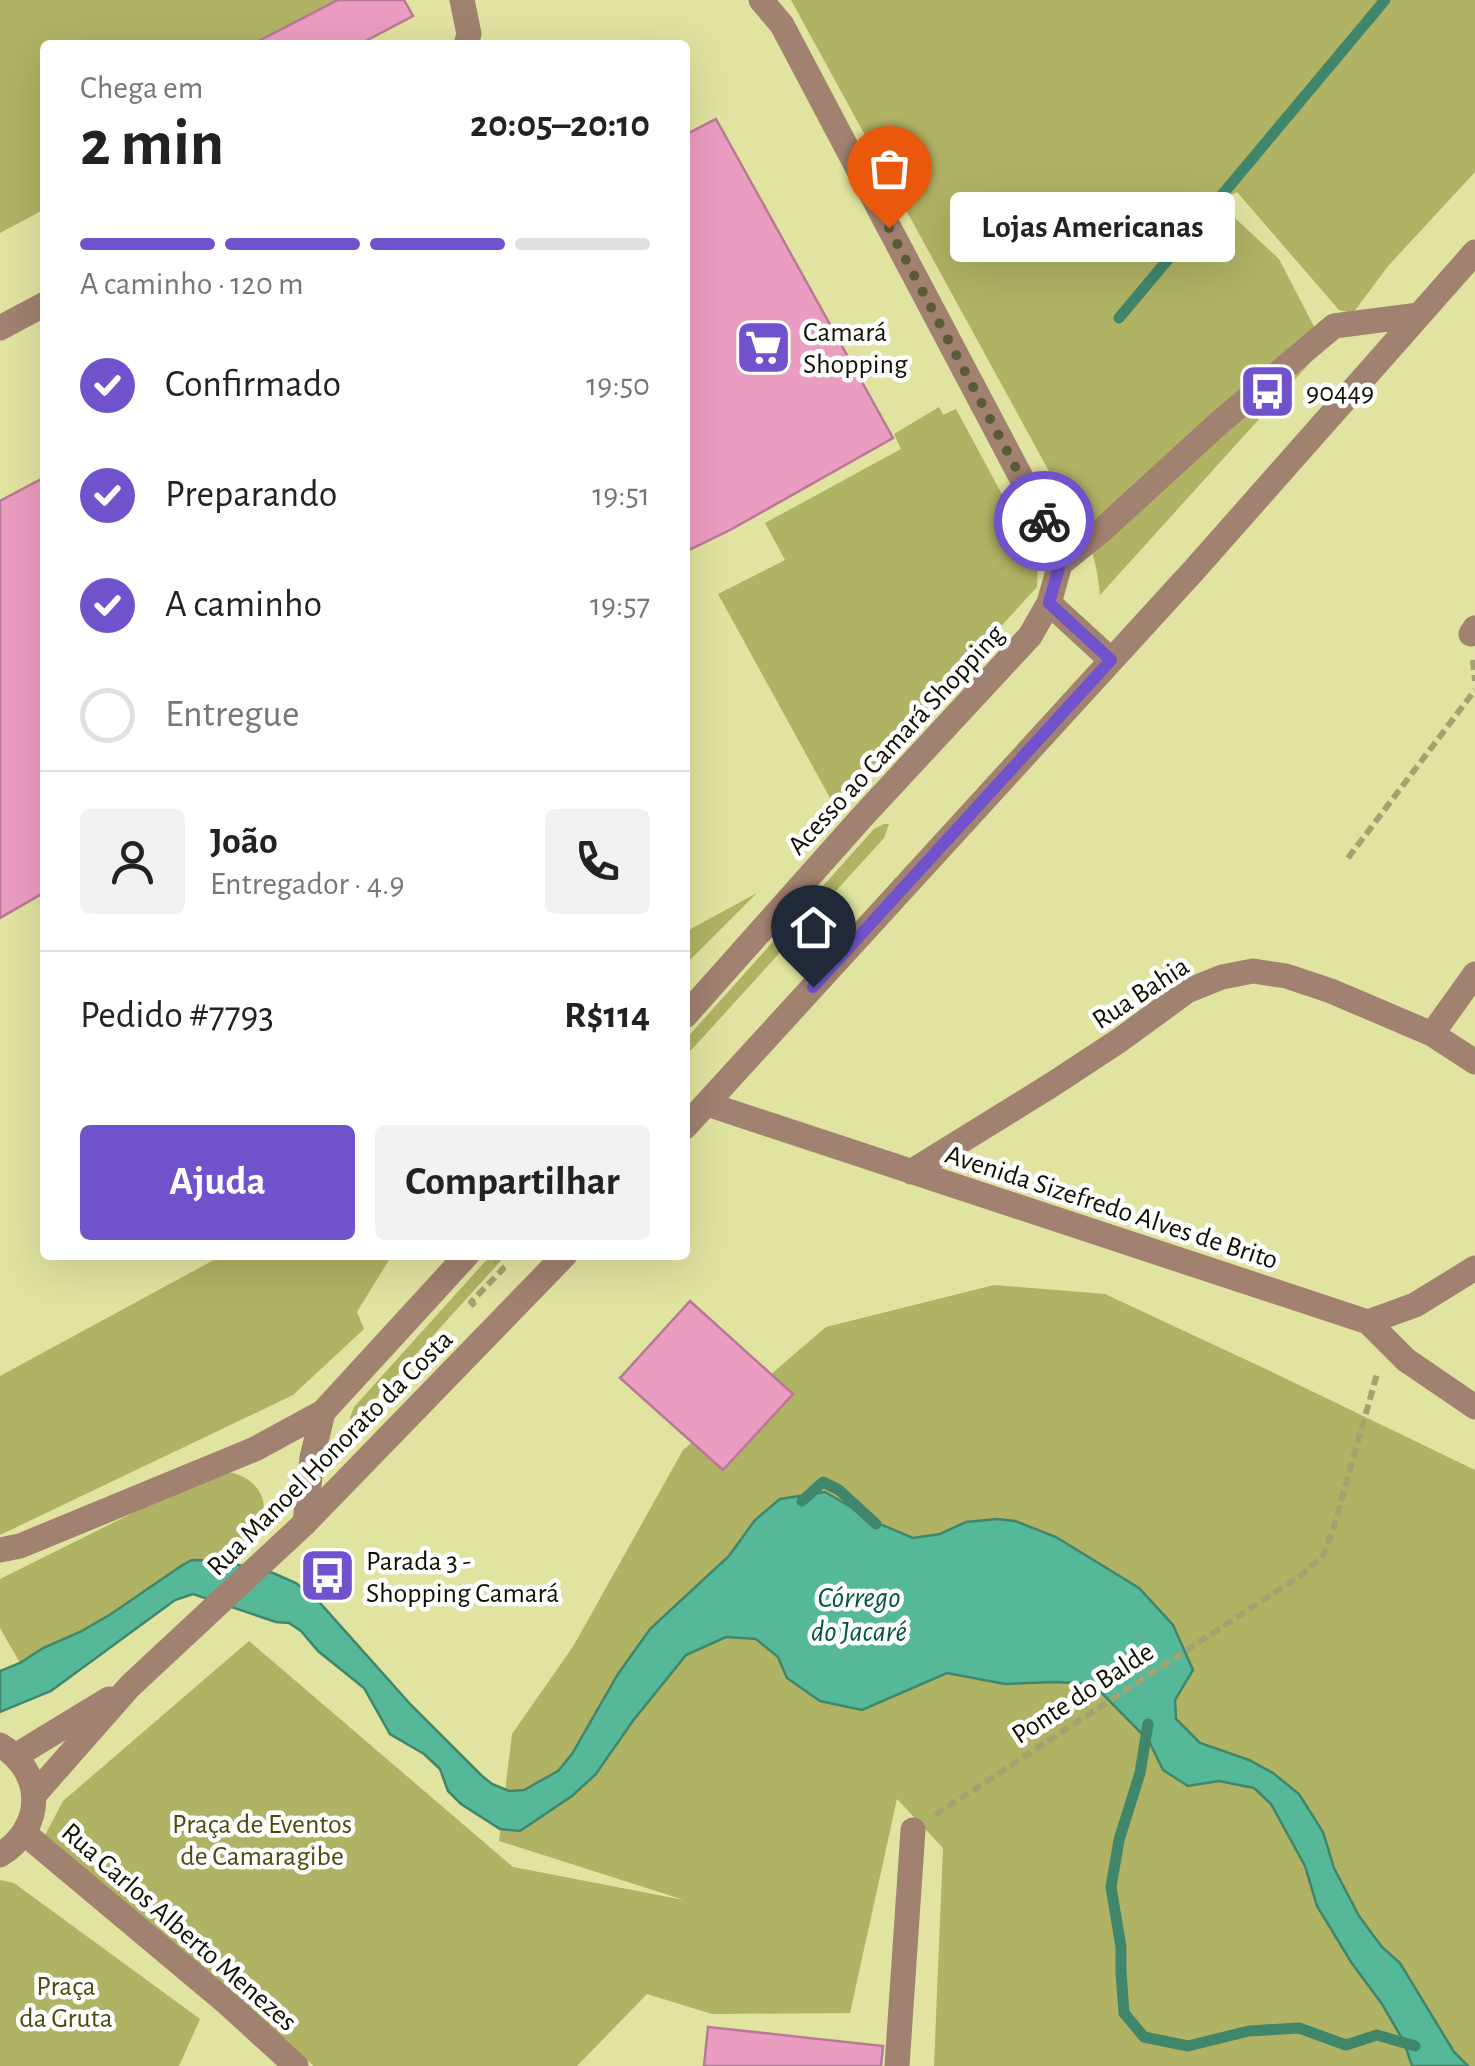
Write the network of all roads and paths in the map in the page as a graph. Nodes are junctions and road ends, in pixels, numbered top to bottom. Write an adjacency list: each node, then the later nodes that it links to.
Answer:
1 (462, 0): 3 (street)
2 (760, 0): 8 (street)
3 (467, 40)
4 (1475, 252): 6 (street)
5 (40, 307): 7 (street)
6 (1420, 315): 8 (street); 10 (street)
7 (0, 328)
8 (1060, 564): 9 (street, Acesso ao Camará Shopping)
9 (1049, 603): 10 (street); 14 (street, Acesso ao Camará Shopping)
10 (1111, 660): 17 (street)
11 (1475, 690): 12 (path)
12 (1348, 858)
13 (1475, 974): 15 (street)
14 (690, 1010)
15 (1432, 1034): 16 (street, Rua Bahia); 19 (street, Rua Bahia)
16 (1475, 1062)
17 (707, 1104): 18 (street); 19 (street, Avenida Sizefredo Alves de Brito)
18 (690, 1122)
19 (911, 1172): 23 (street, Avenida Sizefredo Alves de Brito)
20 (462, 1260): 25 (street)
21 (560, 1260): 26 (street, Rua Manoel Honorato da Costa)
22 (1475, 1268): 23 (street)
23 (1378, 1331): 24 (street, Avenida Sizefredo Alves de Brito); 31 (path, Ponte do Balde)
24 (1475, 1407)
25 (323, 1412): 26 (street); 27 (street)
26 (305, 1523): 28 (street, Rua Manoel Honorato da Costa)
27 (0, 1550)
28 (130, 1686): 29 (street, Rua Manoel Honorato da Costa); 30 (street, Rua Manoel Honorato da Costa)
29 (4, 1746): 30 (street)
30 (34, 1795): 32 (street)
31 (913, 1830): 35 (street)
32 (24, 1832): 33 (street); 34 (street, Rua Carlos Alberto Menezes)
33 (0, 1855)
34 (296, 2066)
35 (896, 2066)

